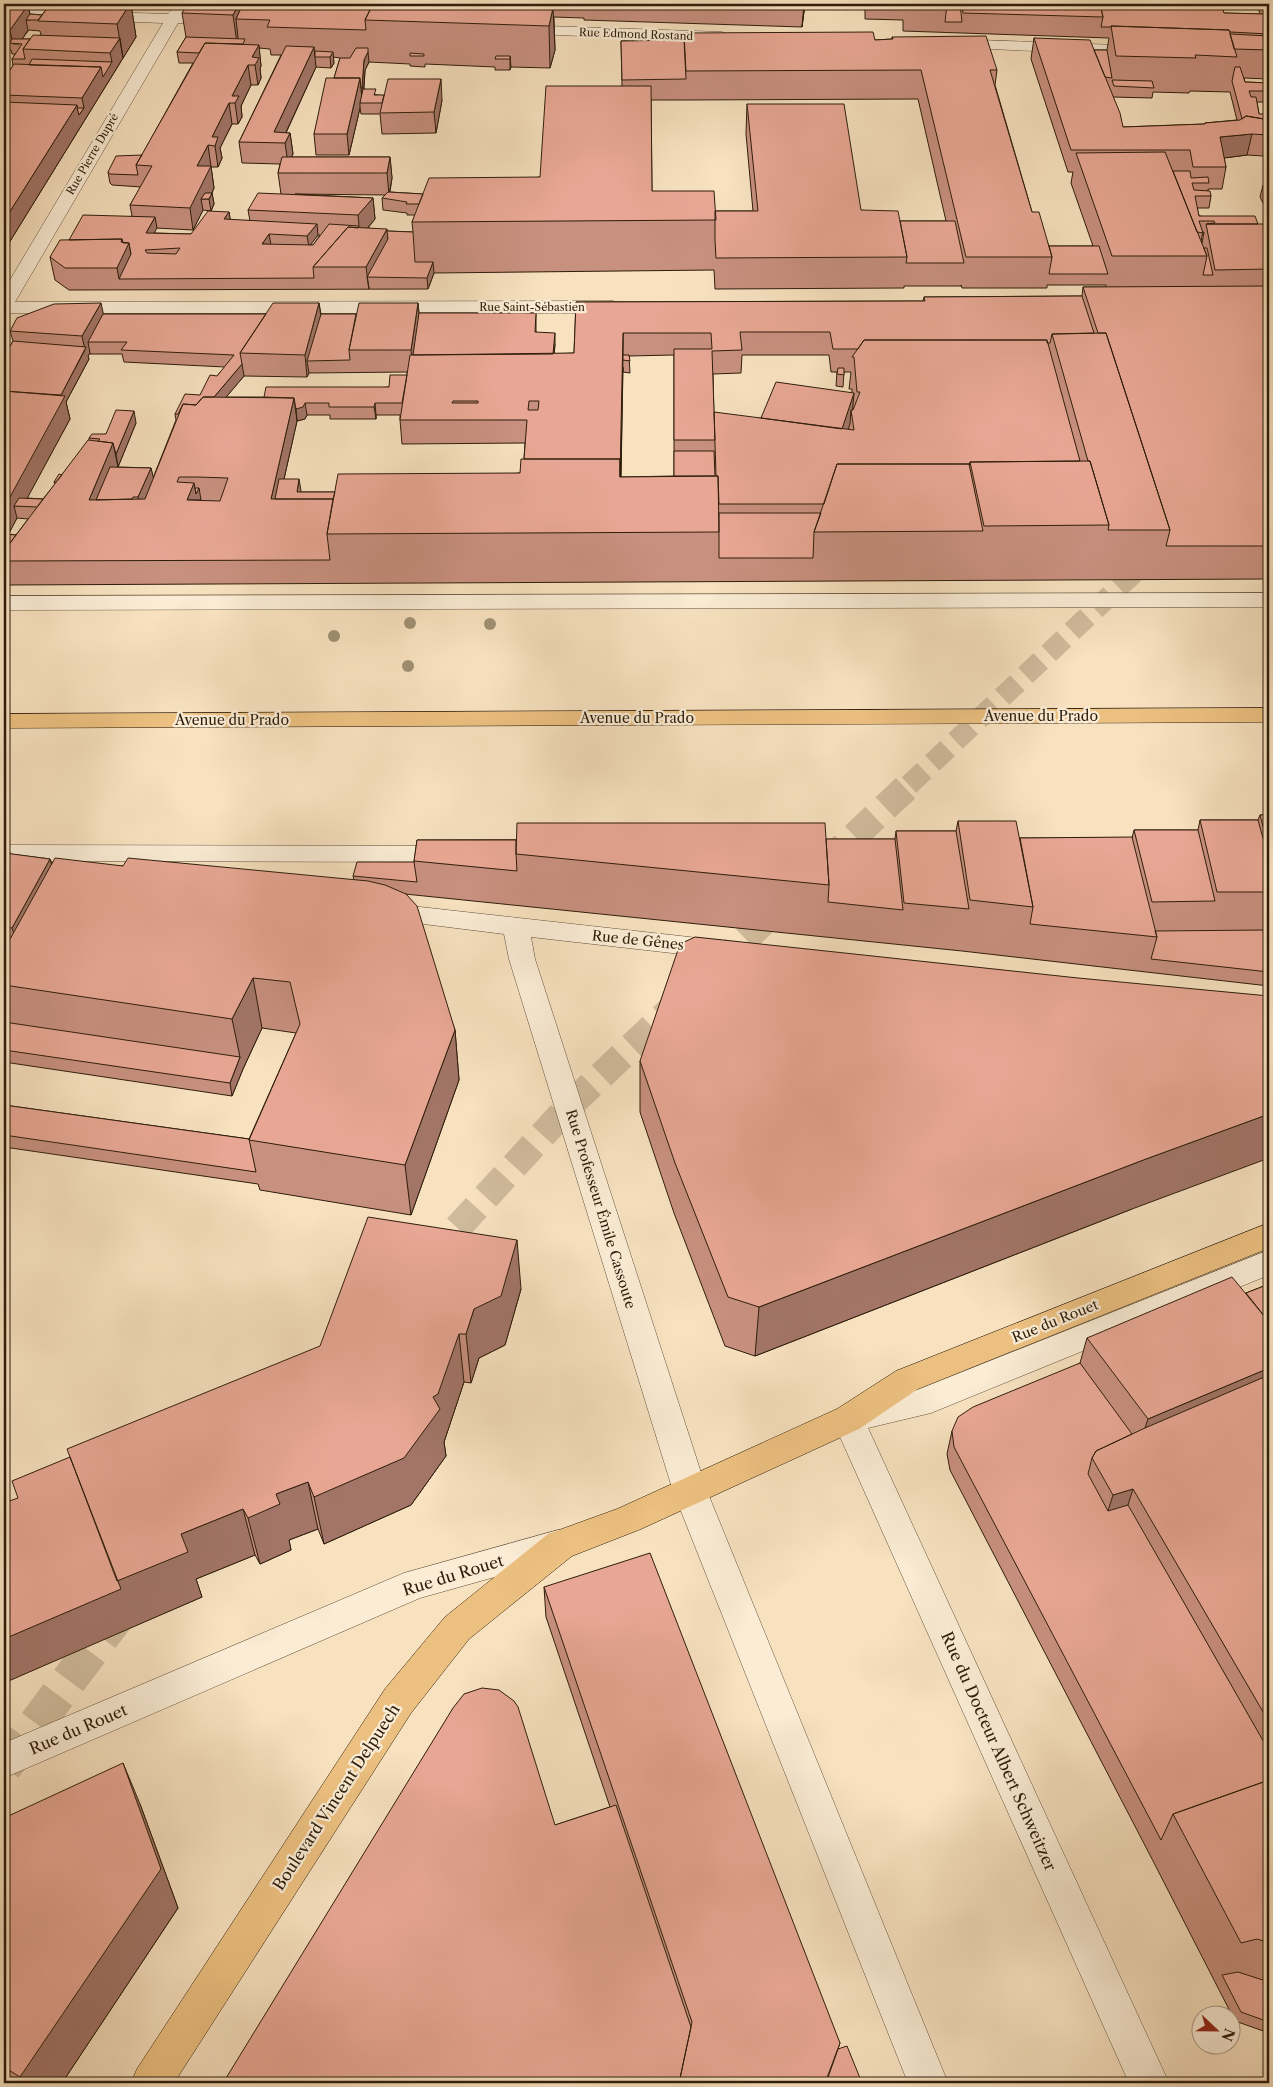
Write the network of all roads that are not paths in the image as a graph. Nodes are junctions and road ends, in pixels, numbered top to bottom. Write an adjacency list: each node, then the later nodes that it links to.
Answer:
1 (182, 4): 3 (street, Rue Pierre Dupré)
2 (4, 13): 3 (street)
3 (172, 19): 4 (street); 9 (street, Rue Pierre Dupré)
4 (239, 21)
5 (506, 30): 6 (street, Rue Edmond Rostand)
6 (734, 37)
7 (932, 44): 8 (street)
8 (1160, 51)
9 (4, 307): 10 (street, Rue Saint-Sébastien)
10 (626, 307)
11 (1269, 600): 12 (street)
12 (4, 603)
13 (1269, 715): 14 (main road, Avenue du Prado)
14 (4, 721)
15 (4, 853): 16 (street)
16 (225, 854): 17 (street); 18 (street)
17 (474, 854)
18 (280, 878)
19 (362, 909): 20 (street, Rue de Gênes)
20 (515, 926): 21 (street, Rue de Gênes); 25 (street, Rue Professeur Émile Cassoute)
21 (743, 952)
22 (1269, 1236): 24 (main road, Rue du Rouet)
23 (1269, 1262): 24 (street, Rue du Rouet)
24 (848, 1419): 25 (main road, Rue du Rouet); 30 (street, Rue du Docteur Albert Schweitzer)
25 (690, 1491): 26 (main road, Rue du Rouet); 29 (street)
26 (560, 1545): 27 (street, Rue du Rouet); 28 (main road, Boulevard Vincent Delpuech)
27 (4, 1761)
28 (151, 2083)
29 (928, 2083)
30 (1149, 2083)

